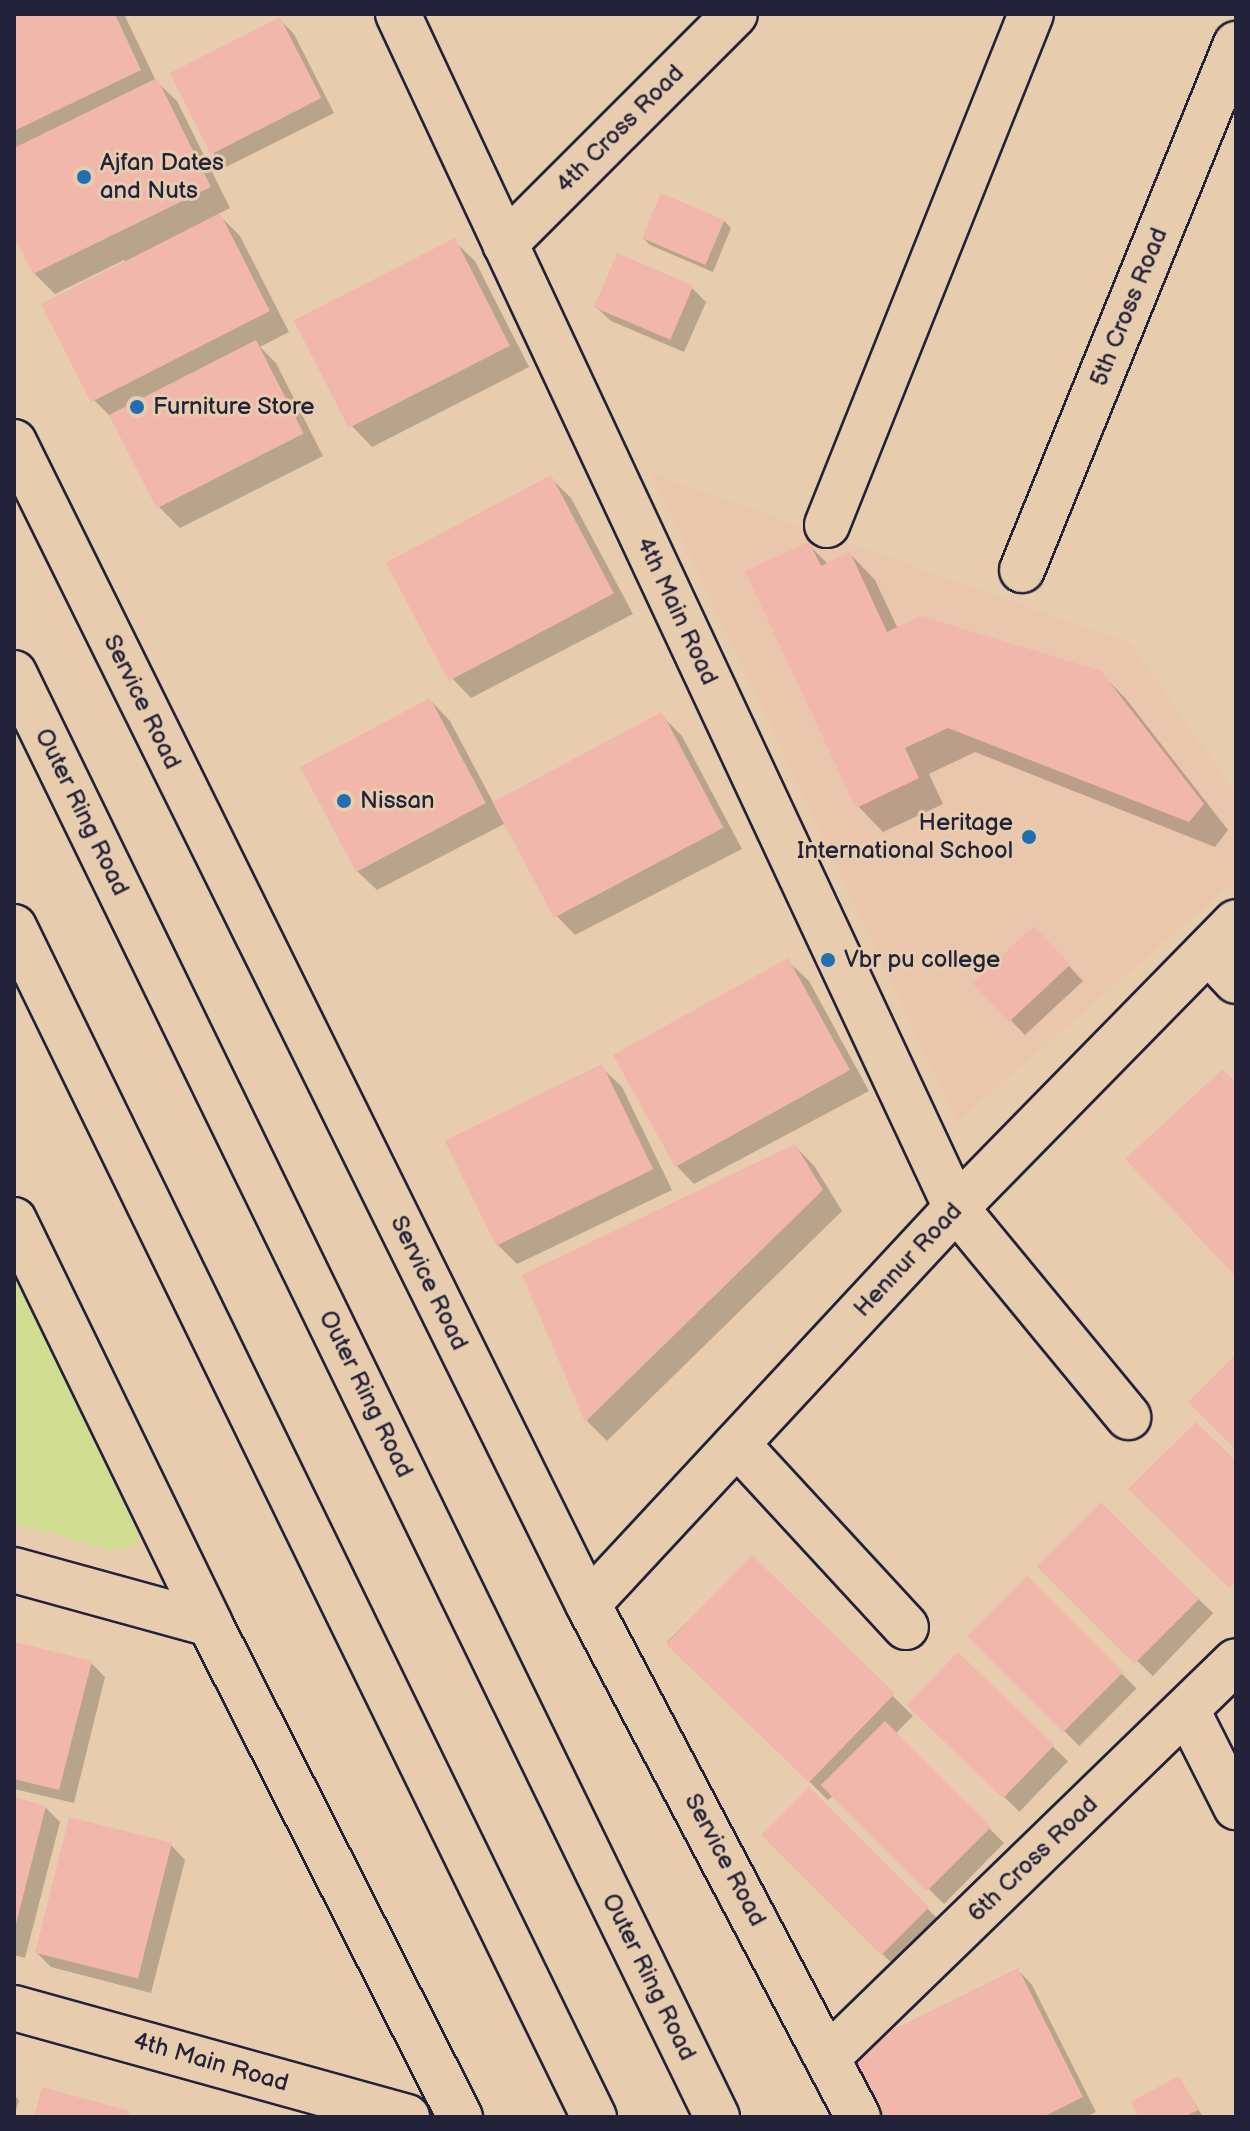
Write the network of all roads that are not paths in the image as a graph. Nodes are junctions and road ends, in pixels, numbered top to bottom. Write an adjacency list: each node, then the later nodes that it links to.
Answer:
1 (398, 14): 5 (main road, 4th Main Road)
2 (735, 14): 5 (main road, 4th Cross Road)
3 (1031, 14): 7 (main road)
4 (1236, 44): 8 (main road, 5th Cross Road)
5 (505, 244): 12 (main road, 4th Main Road)
6 (14, 442): 17 (main road, Service Road)
7 (827, 525)
8 (1022, 570)
9 (14, 673): 28 (main road, Outer Ring Road)
10 (14, 927): 27 (main road)
11 (1227, 952): 12 (main road, Hennur Road)
12 (956, 1208): 14 (main road, 4th Main Road); 15 (main road, Hennur Road)
13 (14, 1220): 18 (main road)
14 (1128, 1417)
15 (737, 1444): 17 (main road, Hennur Road); 19 (main road)
16 (14, 1570): 18 (main road)
17 (588, 1604): 24 (main road, Service Road)
18 (210, 1624): 26 (main road)
19 (906, 1627)
20 (1236, 1661): 21 (main road, 6th Cross Road)
21 (1187, 1710): 22 (main road); 24 (main road, 6th Cross Road)
22 (1236, 1807)
23 (14, 2008): 25 (main road, 4th Main Road)
24 (829, 2056): 29 (main road, Service Road)
25 (407, 2117)
26 (460, 2117)
27 (594, 2117)
28 (717, 2117)
29 (858, 2117)

